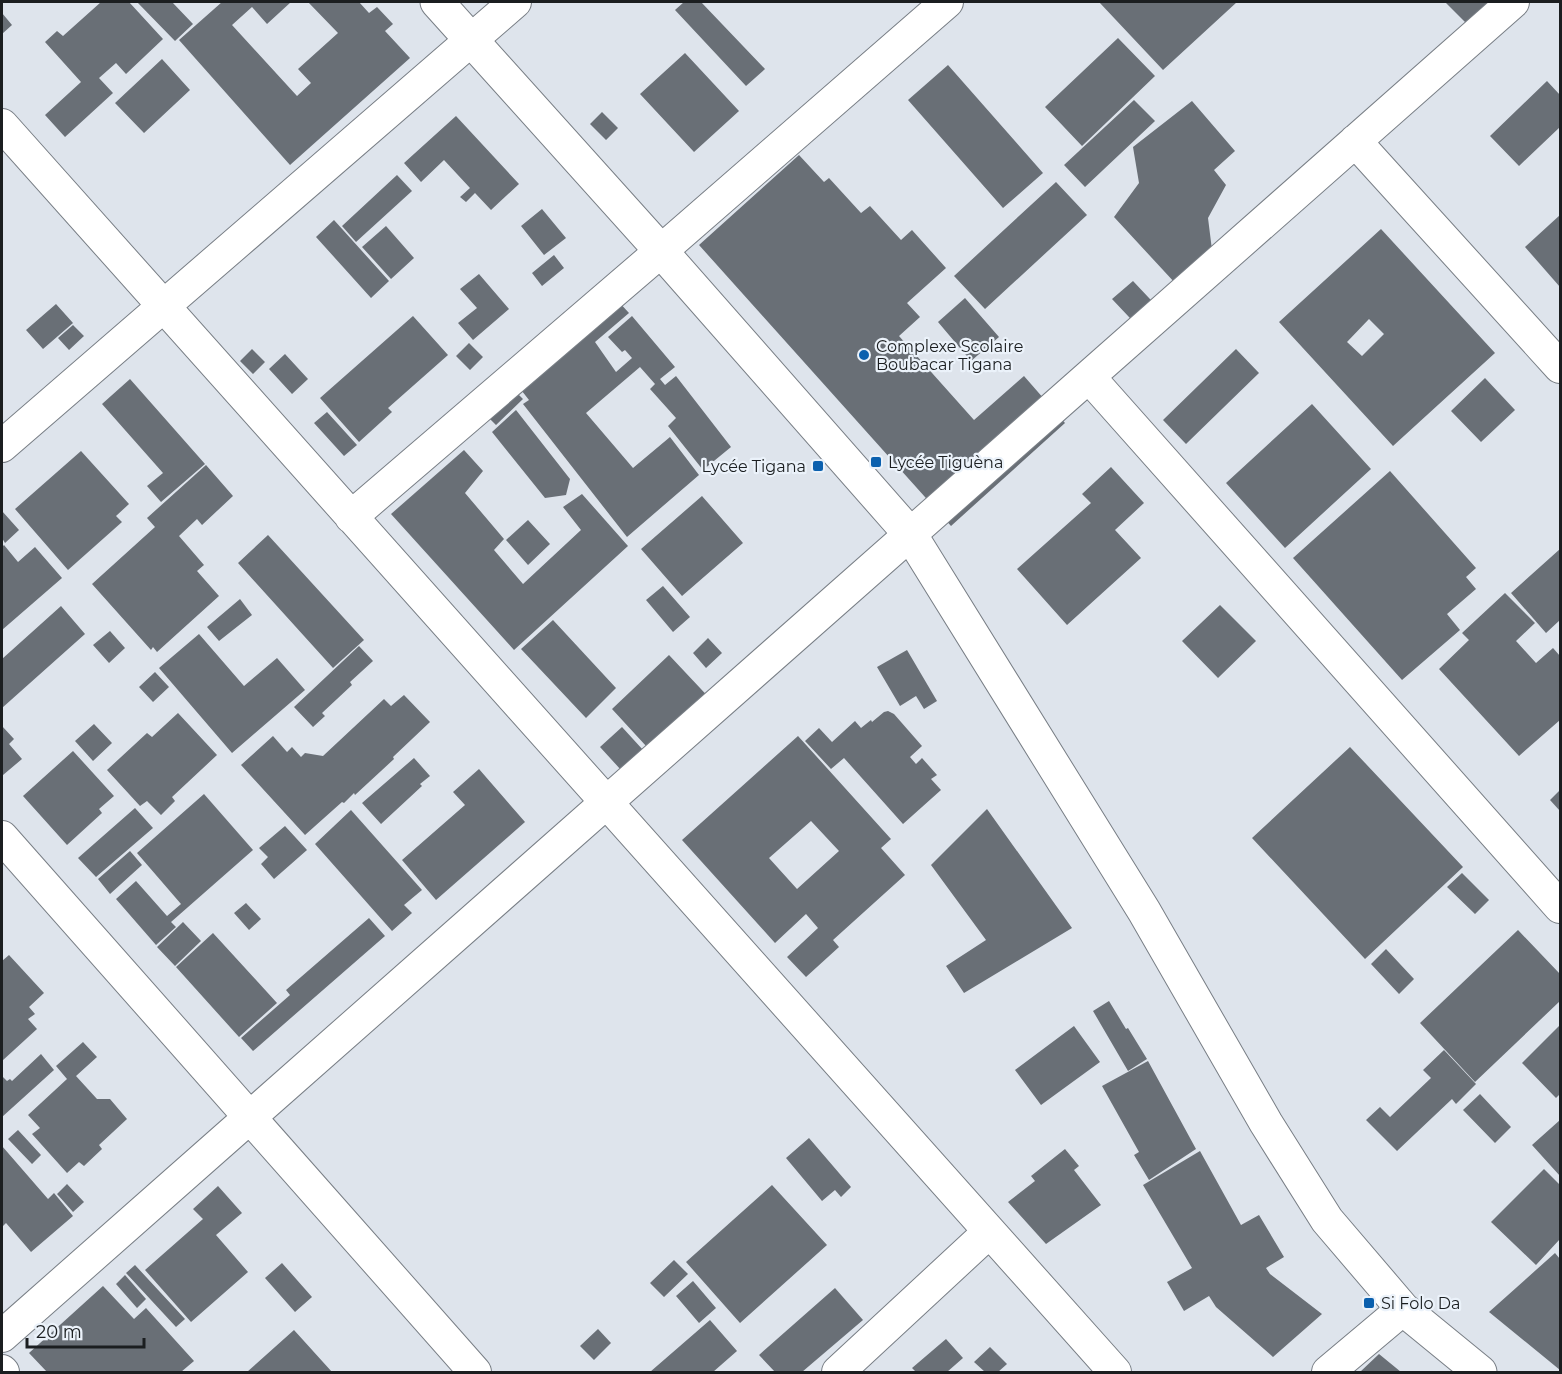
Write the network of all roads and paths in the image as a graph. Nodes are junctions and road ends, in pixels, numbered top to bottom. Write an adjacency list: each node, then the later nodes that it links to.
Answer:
1 (437, 2): 5 (main road)
2 (515, 2): 5 (street)
3 (947, 2): 8 (street)
4 (1513, 2): 7 (street)
5 (471, 39): 8 (main road); 9 (street)
6 (2, 125): 9 (street)
7 (1355, 141): 10 (street); 11 (street)
8 (661, 251): 13 (street); 14 (main road)
9 (163, 306): 12 (street); 13 (street)
10 (1560, 367)
11 (1089, 376): 14 (street); 17 (street)
12 (2, 446)
13 (351, 517): 15 (street)
14 (910, 534): 15 (street); 20 (main road)
15 (606, 802): 18 (street); 19 (street)
16 (2, 837): 18 (street)
17 (1560, 907)
18 (249, 1117): 21 (street); 22 (street)
19 (989, 1232): 23 (street); 24 (street)
20 (1403, 1309): 25 (street); 26 (main road)
21 (2, 1336)
22 (475, 1372)
23 (838, 1372)
24 (1115, 1372)
25 (1328, 1372)
26 (1480, 1372)

